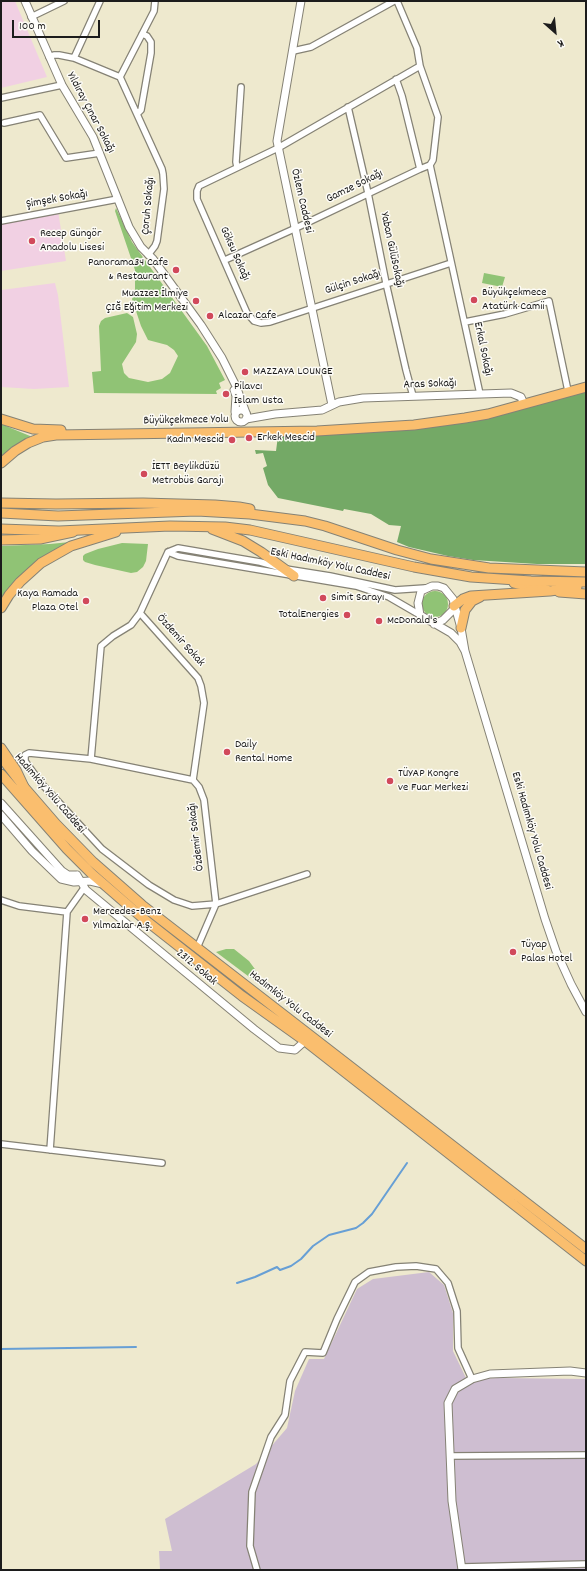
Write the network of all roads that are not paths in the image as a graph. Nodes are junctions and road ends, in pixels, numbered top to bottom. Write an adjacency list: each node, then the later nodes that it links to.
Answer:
1 (24, 1): 8 (street, Yıldıray Çınar Sokağı)
2 (64, 1): 8 (street)
3 (100, 1): 12 (street)
4 (155, 1): 9 (street)
5 (301, 1): 10 (street, Özlem Caddesi)
6 (394, 1): 10 (street)
7 (397, 1): 13 (street)
8 (31, 17): 11 (street, Yıldıray Çınar Sokağı)
9 (142, 34): 14 (street); 20 (street)
10 (293, 51): 22 (street, Özlem Caddesi)
11 (49, 57): 12 (street); 16 (street, Yıldıray Çınar Sokağı)
12 (74, 58): 14 (street)
13 (420, 66): 15 (street); 24 (street)
14 (120, 77): 20 (street, Çoruh Sokağı)
15 (396, 79): 19 (street); 26 (street)
16 (62, 85): 18 (street); 23 (street, Yıldıray Çınar Sokağı)
17 (241, 87): 25 (street)
18 (1, 98)
19 (348, 107): 22 (street); 27 (street, Yaban GülüSokağı)
20 (137, 114): 31 (street, Çoruh Sokağı)
21 (4, 122): 23 (street)
22 (278, 148): 25 (street); 30 (street, Özlem Caddesi)
23 (100, 153): 28 (street, Yıldıray Çınar Sokağı)
24 (430, 165): 26 (street, Gamze Sokağı); 33 (street, Erkal Sokağı)
25 (237, 167): 32 (street, Göksu Sokağı)
26 (420, 169): 27 (street, Gamze Sokağı)
27 (368, 193): 30 (street, Gamze Sokağı); 34 (street, Yaban GülüSokağı)
28 (118, 199): 29 (street, Şimşek Sokağı); 31 (street, Yıldıray Çınar Sokağı)
29 (1, 221)
30 (296, 228): 32 (street, Gamze Sokağı); 35 (street, Özlem Caddesi)
31 (148, 255): 42 (street, Yıldıray Çınar Sokağı); 43 (street, Yıldıray Çınar Sokağı)
32 (225, 260): 37 (street, Göksu Sokağı)
33 (451, 263): 34 (street, Gülçin Sokağı); 36 (street, Erkal Sokağı)
34 (386, 283): 35 (street, Gülçin Sokağı); 41 (street, Yaban GülüSokağı)
35 (312, 308): 37 (street, Gülçin Sokağı); 45 (street, Özlem Caddesi)
36 (465, 322): 39 (street); 40 (street, Erkal Sokağı)
37 (261, 323)
38 (586, 387): 39 (main road, Büyükçekmece Yolu)
39 (568, 391): 44 (main road, Büyükçekmece Yolu)
40 (480, 394): 41 (street, Aras Sokağı); 44 (street, Aras Sokağı)
41 (413, 396): 45 (street, Aras Sokağı)
42 (235, 402): 43 (street); 46 (street, Yıldıray Çınar Sokağı)
43 (243, 404): 47 (street, Yıldıray Çınar Sokağı)
44 (524, 404): 49 (main road, Büyükçekmece Yolu)
45 (332, 405): 47 (street, Aras Sokağı)
46 (235, 415): 47 (street); 47 (street); 50 (street, Yıldıray Çınar Sokağı)
47 (246, 417): 49 (street, Yıldıray Çınar Sokağı)
48 (1, 419): 51 (main road)
49 (254, 431): 50 (main road, Büyükçekmece Yolu)
50 (232, 432): 51 (main road, Büyükçekmece Yolu)
51 (96, 434): 52 (main road)
52 (1, 463)
53 (1, 502): 55 (main road)
54 (1, 513): 55 (main road)
55 (275, 516): 65 (main road)
56 (206, 526): 57 (main road); 64 (main road); 68 (main road)
57 (138, 527): 59 (main road); 75 (main road)
58 (1, 529): 59 (main road)
59 (78, 530): 60 (main road)
60 (1, 540)
61 (168, 552): 62 (street, Eski Hadımköy Yolu Caddesi); 63 (street, Eski Hadımköy Yolu Caddesi); 76 (street)
62 (246, 559): 63 (street); 64 (street, Eski Hadımköy Yolu Caddesi)
63 (239, 567): 66 (street, Eski Hadımköy Yolu Caddesi)
64 (282, 568): 66 (main road); 67 (street, Eski Hadımköy Yolu Caddesi)
65 (586, 572)
66 (294, 576): 67 (street, Eski Hadımköy Yolu Caddesi)
67 (330, 579): 70 (street, Eski Hadımköy Yolu Caddesi); 77 (street, Eski Hadımköy Yolu Caddesi)
68 (495, 579): 69 (main road); 71 (main road)
69 (586, 584): 71 (main road)
70 (428, 588): 74 (street, Eski Hadımköy Yolu Caddesi); 77 (street)
71 (550, 591): 72 (main road); 73 (main road)
72 (486, 594): 74 (main road); 79 (main road)
73 (586, 594)
74 (455, 607): 78 (street); 79 (street, Eski Hadımköy Yolu Caddesi)
75 (1, 608)
76 (140, 613): 83 (street); 85 (street, Özdemir Sokak)
77 (420, 615): 78 (street, Eski Hadımköy Yolu Caddesi)
78 (434, 624): 80 (street, Eski Hadımköy Yolu Caddesi)
79 (461, 628): 80 (street, Eski Hadımköy Yolu Caddesi)
80 (465, 651): 97 (street, Eski Hadımköy Yolu Caddesi)
81 (1, 748): 86 (main road)
82 (1, 757): 86 (main road, Hadımköy Yolu Caddesi)
83 (91, 759): 85 (street); 94 (street)
84 (1, 774): 89 (main road, Hadımköy Yolu Caddesi)
85 (193, 780): 94 (street, Özdemir Sokağı)
86 (24, 786): 96 (main road, Hadımköy Yolu Caddesi)
87 (1, 802): 91 (street, 2312. Sokak)
88 (1, 815): 91 (street, 2312. Sokak)
89 (71, 853): 91 (street); 92 (main road, Hadımköy Yolu Caddesi)
90 (307, 874): 94 (street)
91 (80, 882): 92 (street, 2312. Sokak); 95 (street); 98 (street, 2312. Sokak)
92 (104, 885): 98 (main road, Hadımköy Yolu Caddesi)
93 (1, 900): 95 (street)
94 (216, 904): 96 (street, Özdemir Sokağı)
95 (67, 912): 100 (street)
96 (197, 948): 102 (main road, Hadımköy Yolu Caddesi)
97 (586, 1012)
98 (305, 1041): 103 (main road, Hadımköy Yolu Caddesi)
99 (1, 1144): 100 (street)
100 (50, 1150): 101 (street)
101 (162, 1163)
102 (586, 1249)
103 (586, 1261)
104 (586, 1373): 105 (street)
105 (472, 1379): 107 (street); 110 (street)
106 (586, 1455): 107 (street)
107 (450, 1456): 109 (street)
108 (586, 1564): 109 (street)
109 (462, 1568)
110 (257, 1570)

